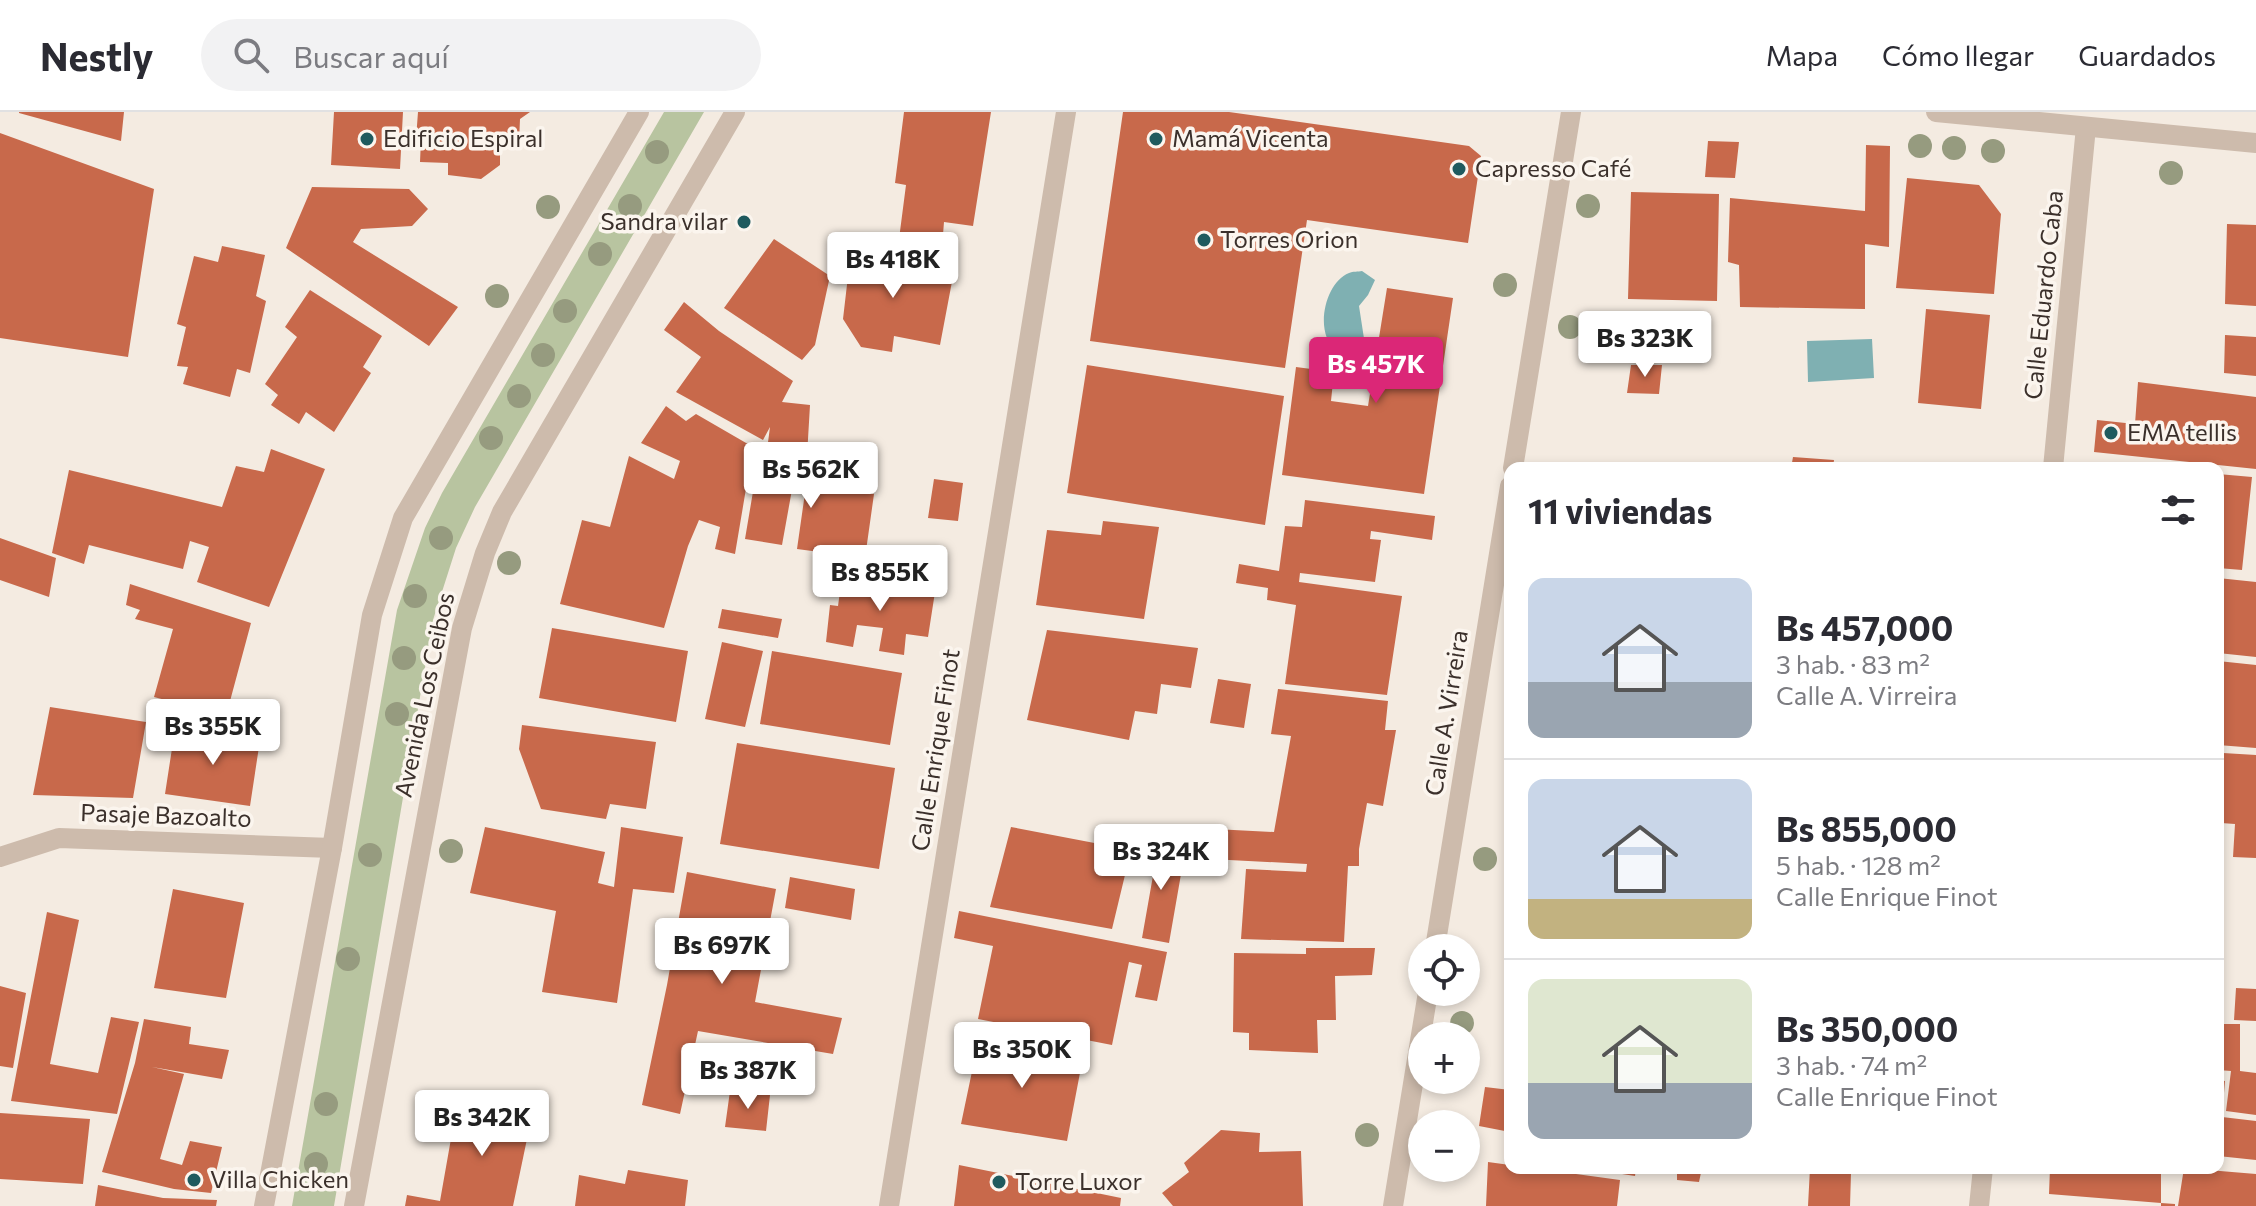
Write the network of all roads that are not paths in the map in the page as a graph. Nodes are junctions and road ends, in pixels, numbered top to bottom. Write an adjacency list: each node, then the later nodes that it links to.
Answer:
1 (639, 112): 11 (street)
2 (735, 112): 17 (street, Avenida Los Ceibos)
3 (1066, 112): 18 (street, Calle Enrique Finot)
4 (1571, 112): 8 (street)
5 (1936, 112): 6 (street)
6 (2086, 127): 7 (street); 9 (street, Calle Eduardo Caba)
7 (2256, 143)
8 (1514, 462)
9 (2054, 462)
10 (1504, 523): 13 (street, Calle A. Virreira)
11 (332, 848): 12 (street, Pasaje Bazoalto); 16 (street)
12 (0, 857)
13 (1437, 934)
14 (1426, 1006): 19 (street)
15 (1982, 1174): 20 (street)
16 (264, 1206)
17 (354, 1206)
18 (889, 1206)
19 (1393, 1206)
20 (1979, 1206)

